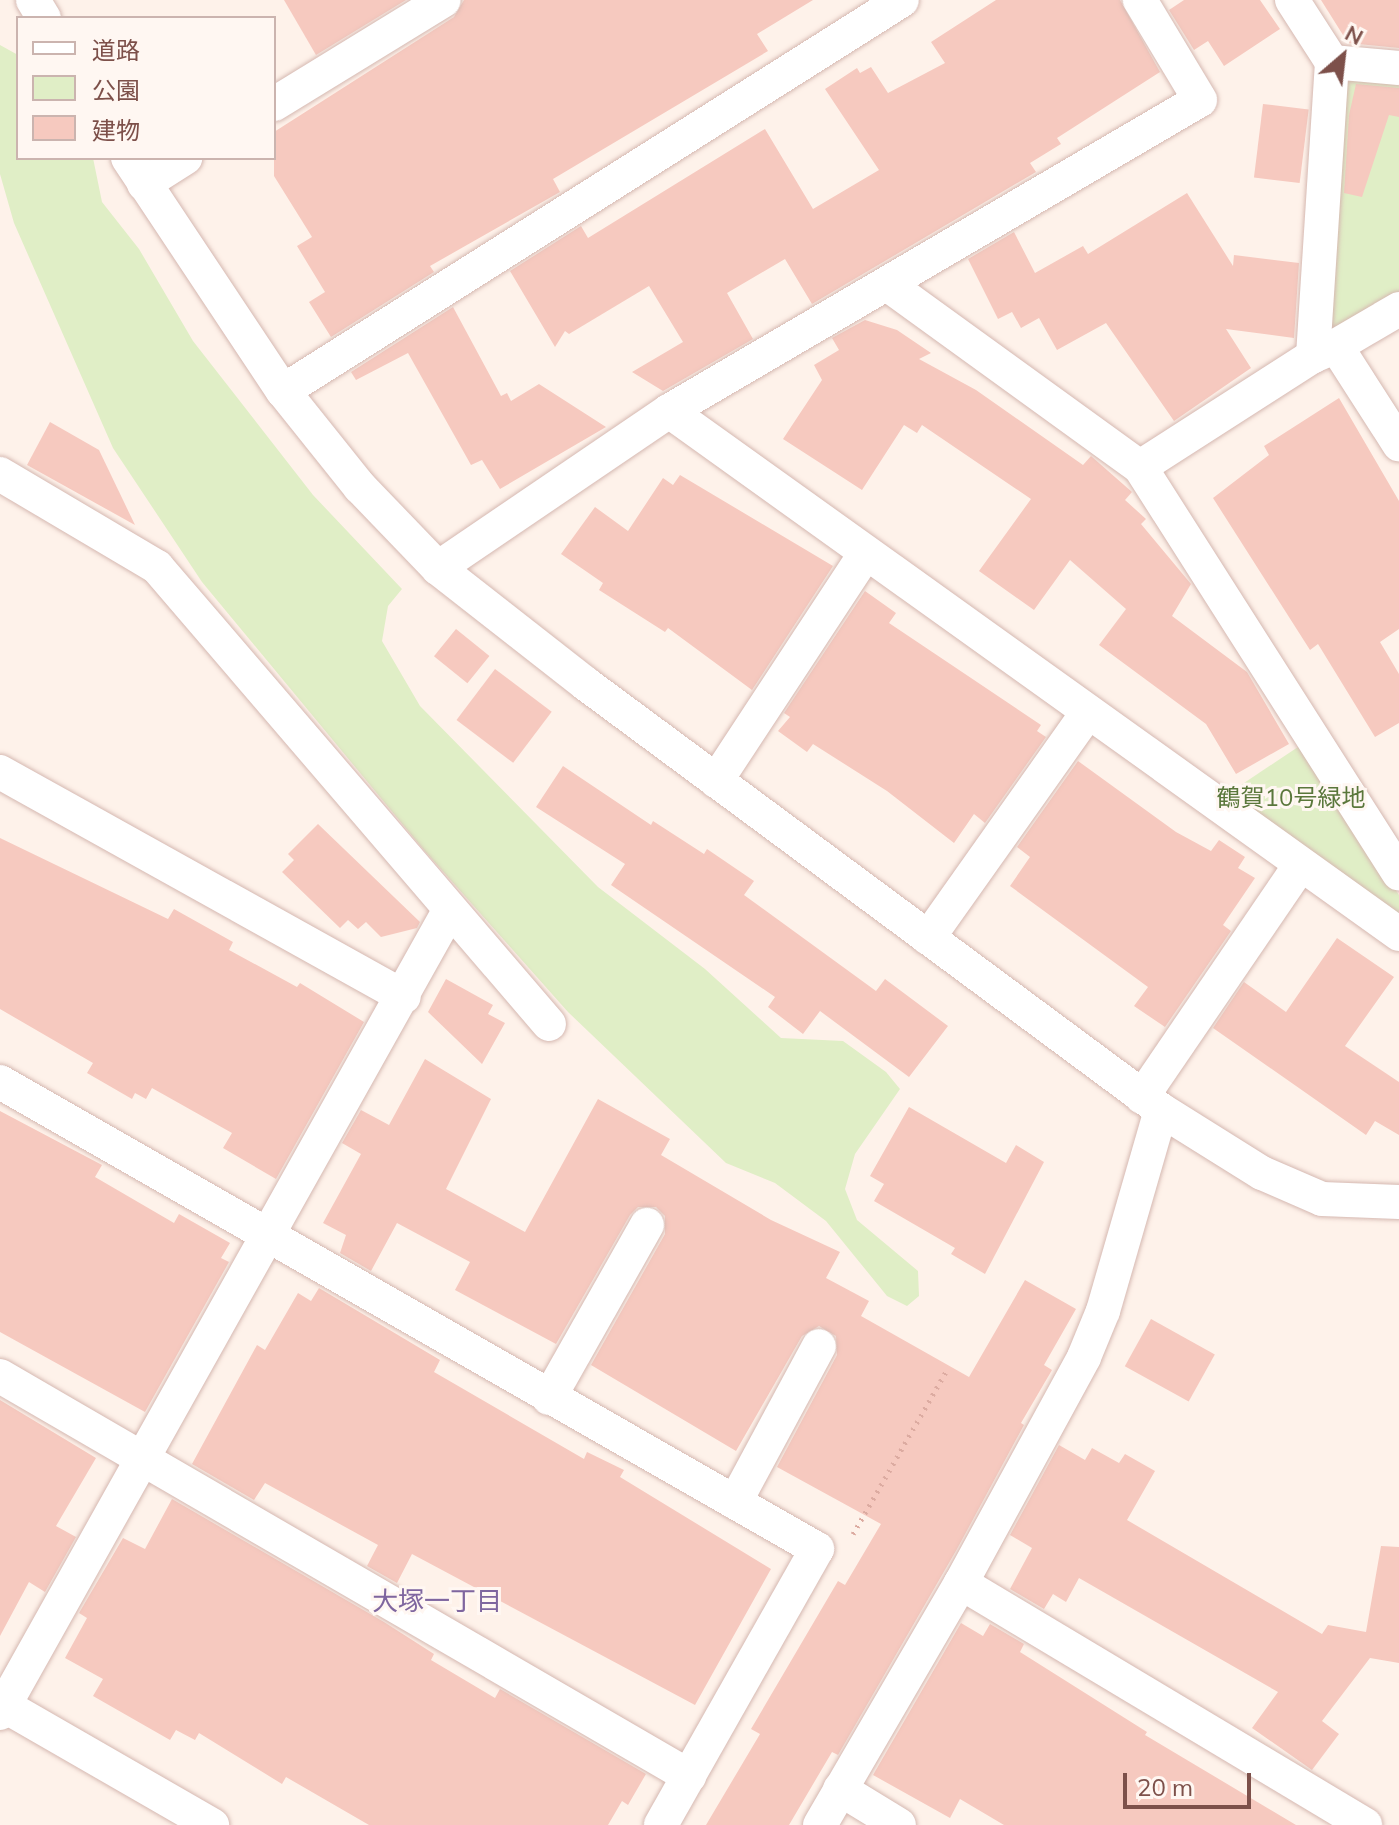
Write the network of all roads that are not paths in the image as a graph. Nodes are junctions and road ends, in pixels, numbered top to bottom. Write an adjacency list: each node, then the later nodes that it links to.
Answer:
1 (444, 0): 7 (street)
2 (902, 0): 13 (street)
3 (1140, 0): 10 (street)
4 (1292, 0): 5 (street)
5 (1332, 62): 6 (street); 12 (street)
6 (1399, 68)
7 (276, 103)
8 (177, 160): 9 (street)
9 (136, 171): 13 (street)
10 (887, 284): 14 (street); 16 (street)
11 (1399, 309): 12 (street)
12 (1324, 351): 15 (street); 16 (street)
13 (283, 391): 19 (street)
14 (669, 411): 18 (street); 19 (street)
15 (1399, 444)
16 (1140, 467): 24 (street)
17 (0, 474): 25 (street)
18 (866, 553): 20 (street); 22 (street)
19 (438, 568): 22 (street)
20 (1088, 712): 23 (street); 27 (street)
21 (0, 772): 28 (street)
22 (716, 781): 27 (street)
23 (1300, 865): 26 (street); 31 (street)
24 (1399, 874)
25 (448, 913): 28 (street); 29 (street)
26 (1399, 934)
27 (928, 938): 31 (street)
28 (404, 997): 34 (street)
29 (549, 1024)
30 (0, 1082): 34 (street)
31 (1151, 1103): 32 (street); 40 (street)
32 (1399, 1202)
33 (647, 1225): 37 (street)
34 (268, 1234): 37 (street); 38 (street)
35 (819, 1346): 39 (street)
36 (0, 1376): 38 (street)
37 (549, 1398): 39 (street)
38 (145, 1461): 41 (street); 42 (street)
39 (735, 1502): 42 (street)
40 (961, 1583): 43 (street); 48 (street)
41 (3, 1709): 44 (street)
42 (689, 1776): 45 (street)
43 (840, 1789): 46 (street); 47 (street)
44 (212, 1825)
45 (661, 1825)
46 (820, 1825)
47 (899, 1825)
48 (1365, 1825)

